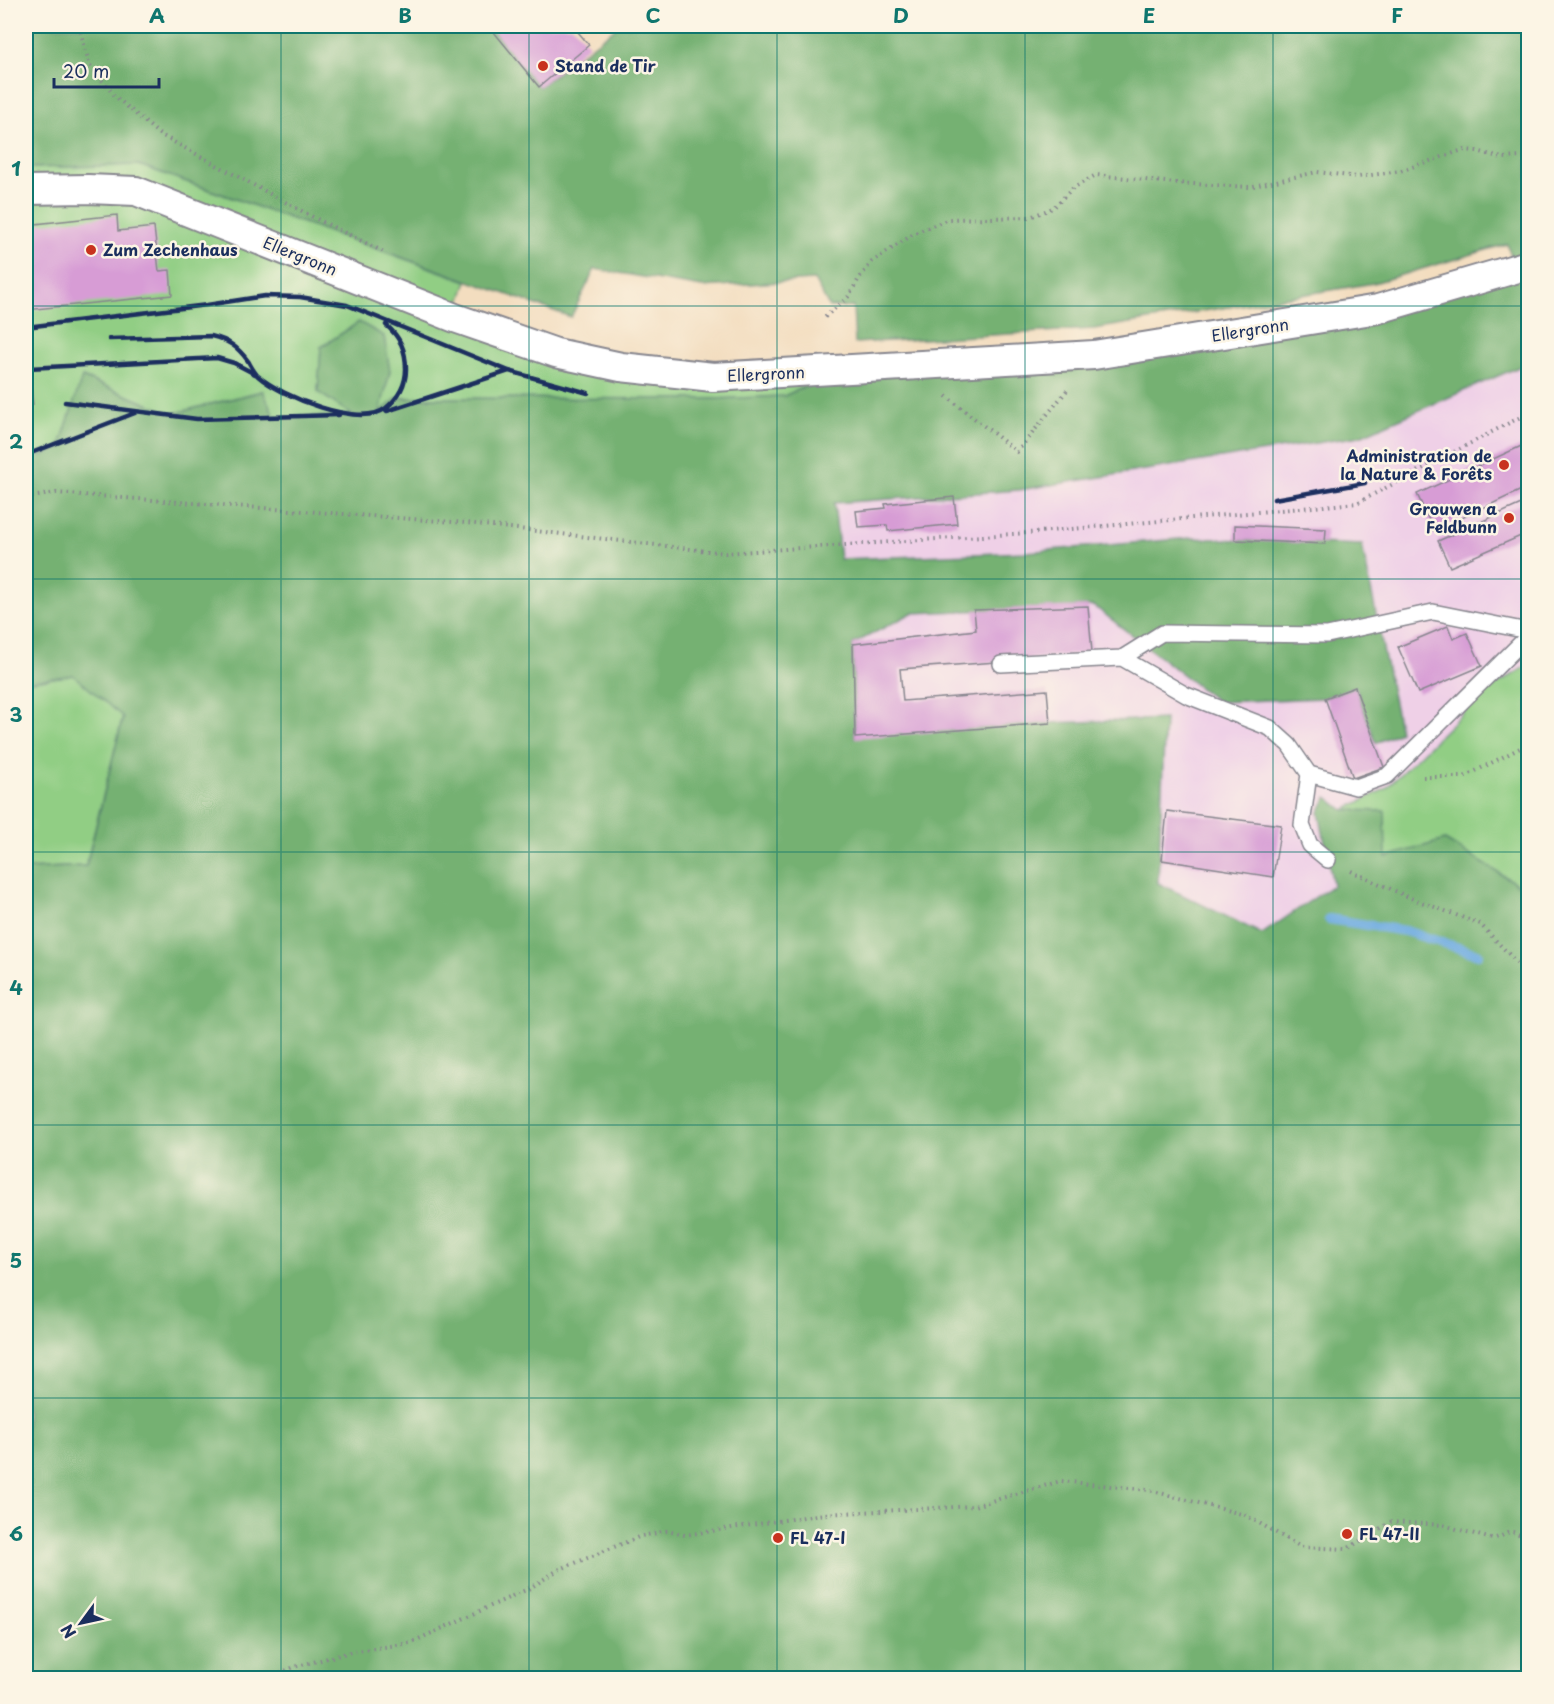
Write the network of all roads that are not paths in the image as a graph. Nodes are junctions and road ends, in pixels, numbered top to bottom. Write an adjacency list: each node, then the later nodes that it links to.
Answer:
1 (26, 190): 2 (street, Ellergronn)
2 (1528, 265)
3 (1528, 631): 5 (lane)
4 (1528, 636): 7 (lane)
5 (1122, 658): 6 (lane); 7 (lane)
6 (1001, 664)
7 (1309, 774): 8 (lane)
8 (1328, 860)

